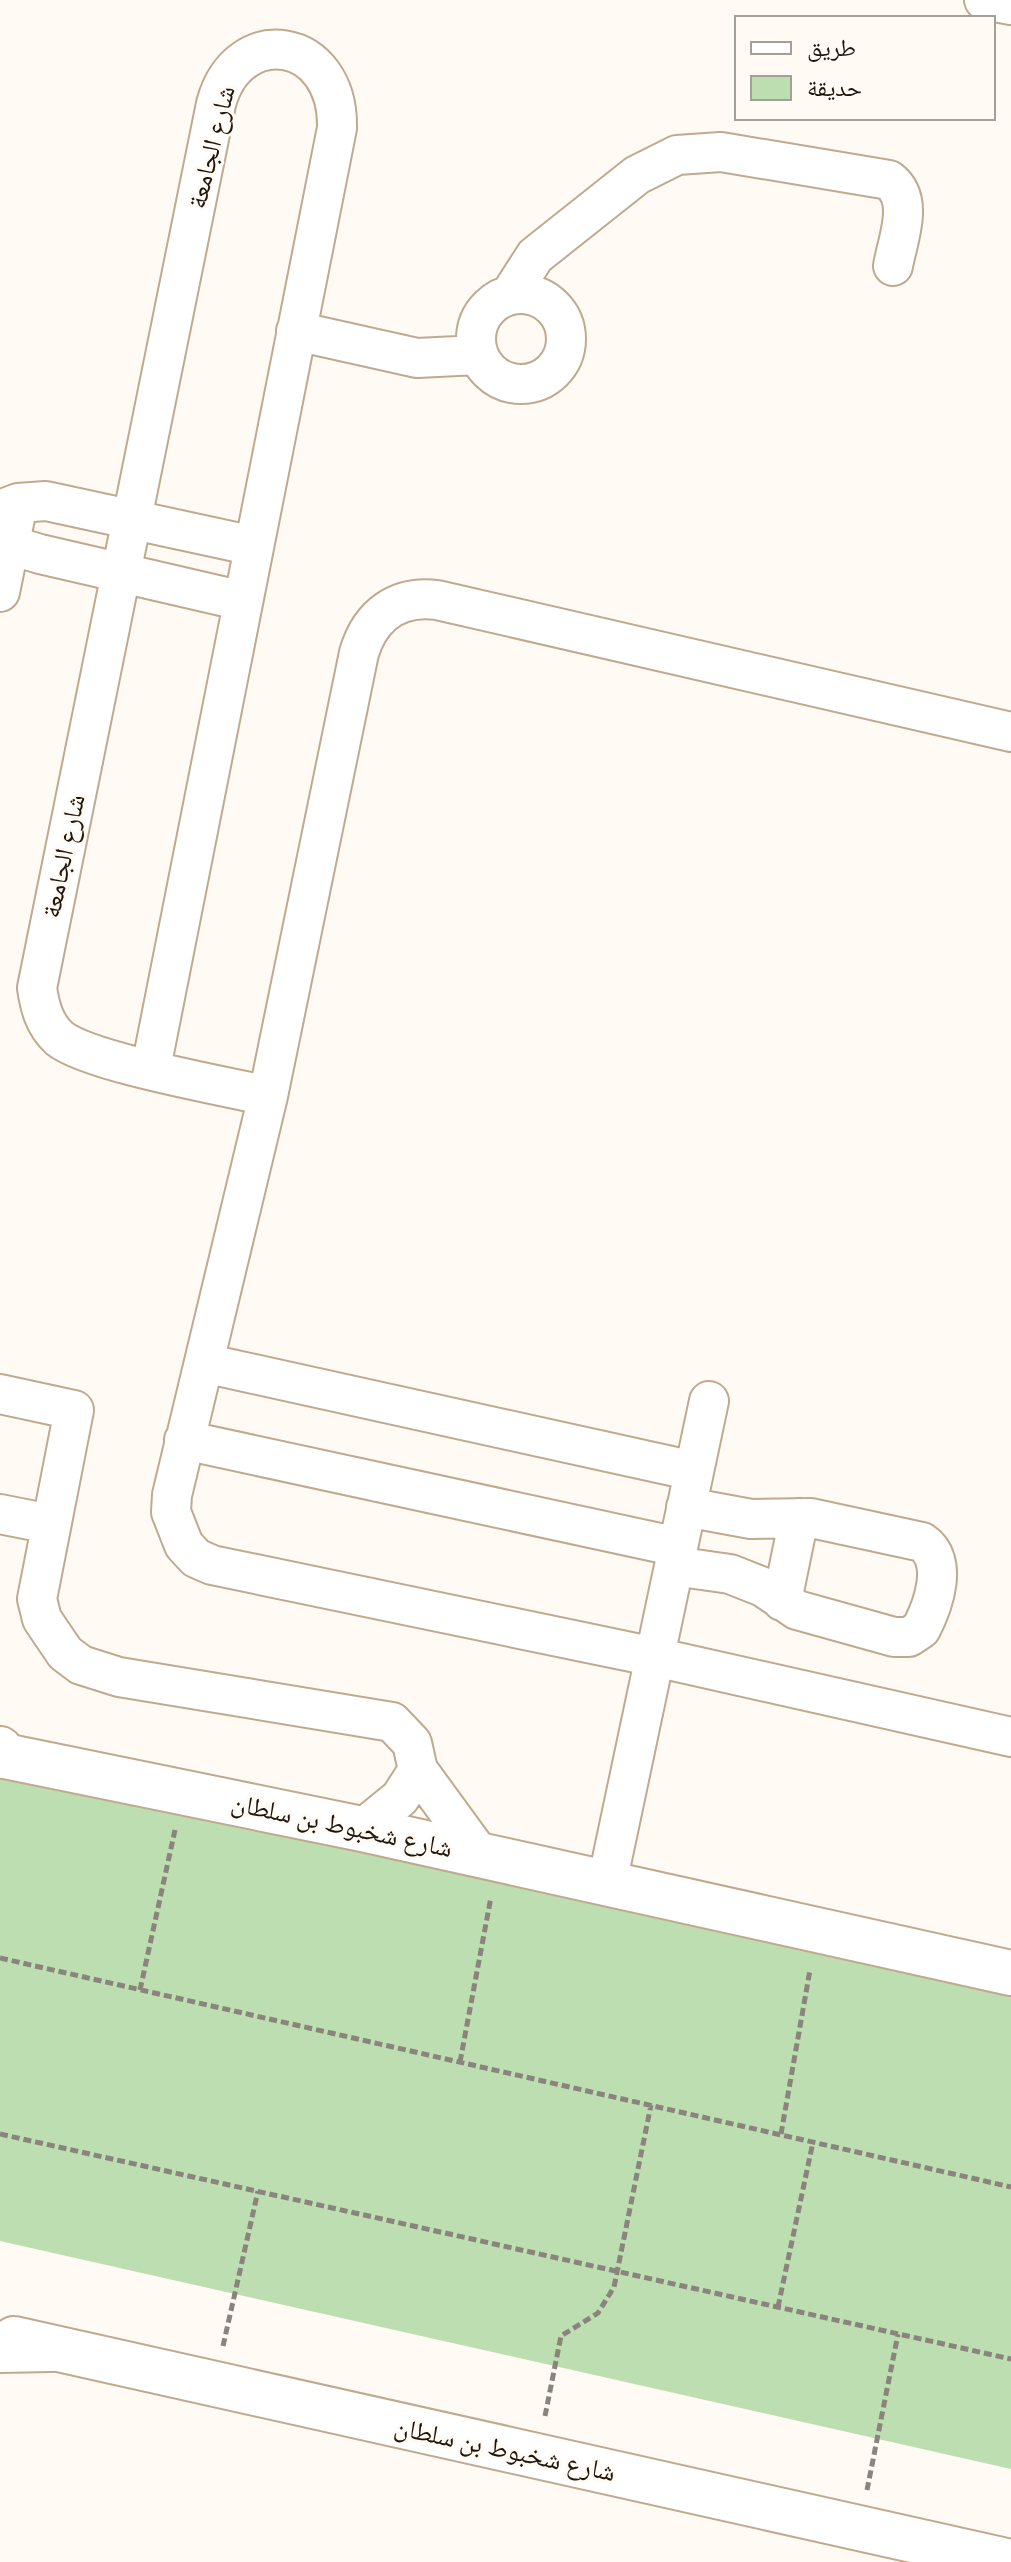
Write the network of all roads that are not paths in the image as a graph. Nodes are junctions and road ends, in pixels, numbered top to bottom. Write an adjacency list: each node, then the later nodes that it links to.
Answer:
1 (984, 0): 2 (lane)
2 (1011, 5)
3 (893, 266): 4 (lane)
4 (510, 295): 6 (lane); 6 (lane)
5 (296, 331): 6 (lane); 7 (lane, شارع الجامعة); 9 (lane, شارع الجامعة)
6 (478, 355)
7 (131, 519): 8 (lane); 9 (lane); 10 (lane, شارع الجامعة)
8 (7, 523): 10 (lane); 11 (lane)
9 (254, 546): 12 (lane, شارع الجامعة)
10 (121, 573): 12 (lane); 14 (lane, شارع الجامعة)
11 (0, 592)
12 (243, 601): 14 (lane, شارع الجامعة)
13 (1011, 732): 15 (lane)
14 (151, 1068): 15 (lane, شارع الجامعة)
15 (268, 1096): 16 (lane)
16 (204, 1363): 19 (lane); 20 (lane)
17 (0, 1394): 23 (lane)
18 (709, 1401): 20 (lane)
19 (184, 1440): 24 (lane); 26 (lane)
20 (690, 1489): 22 (lane); 24 (lane)
21 (0, 1514): 23 (lane)
22 (799, 1518): 25 (lane); 25 (lane)
23 (50, 1524): 29 (lane)
24 (676, 1556): 25 (lane); 26 (lane)
25 (782, 1601)
26 (655, 1657): 27 (lane); 32 (lane)
27 (1011, 1737)
28 (2, 1753): 30 (main road, شارع شخبوط بن سلطان)
29 (418, 1770): 30 (lane); 31 (lane)
30 (362, 1829): 31 (main road, شارع شخبوط بن سلطان)
31 (489, 1858): 32 (main road, شارع شخبوط بن سلطان)
32 (607, 1883): 33 (main road, شارع شخبوط بن سلطان)
33 (1011, 1973)
34 (0, 2336): 35 (main road, شارع شخبوط بن سلطان)
35 (51, 2349): 36 (main road); 37 (main road, شارع شخبوط بن سلطان)
36 (0, 2350)
37 (919, 2551): 38 (main road, شارع شخبوط بن سلطان)
38 (1011, 2562)

